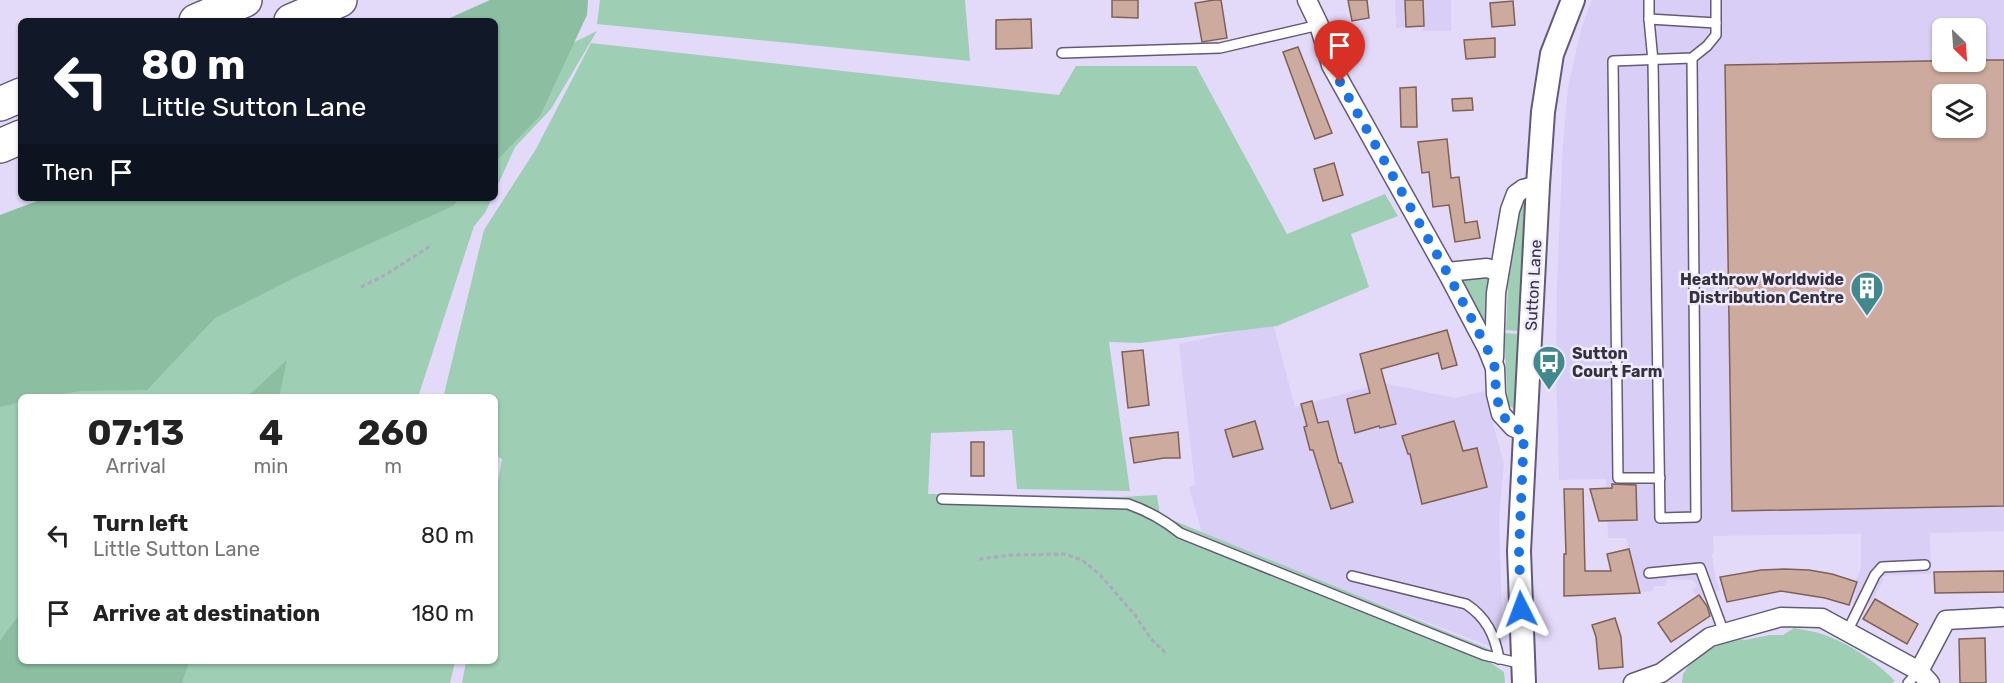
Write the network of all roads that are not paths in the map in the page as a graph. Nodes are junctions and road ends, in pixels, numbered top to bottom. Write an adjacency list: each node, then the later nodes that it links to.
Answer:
1 (245, 0): 7 (highway)
2 (340, 0): 8 (highway)
3 (1307, 0): 11 (street)
4 (1573, 0): 19 (street, Sutton Lane)
5 (1649, 0): 9 (lane)
6 (1716, 0): 10 (lane)
7 (203, 18)
8 (298, 18)
9 (1649, 19): 10 (lane); 14 (lane)
10 (1716, 23): 13 (lane)
11 (1318, 25): 12 (lane); 20 (street)
12 (1062, 52)
13 (1692, 58): 14 (lane); 24 (lane)
14 (1653, 61): 24 (lane); 24 (lane)
15 (18, 96): 16 (highway)
16 (0, 104)
17 (18, 138): 18 (highway)
18 (0, 146)
19 (1538, 185): 21 (street); 23 (street, Sutton Lane)
20 (1447, 272): 21 (street); 22 (street)
21 (1499, 272): 22 (street)
22 (1495, 368): 23 (street)
23 (1524, 432): 33 (street, Sutton Lane)
24 (1660, 478)
25 (942, 499): 32 (lane)
26 (1925, 565): 30 (lane)
27 (1649, 573): 31 (lane)
28 (1352, 576): 32 (lane)
29 (2003, 618): 35 (street)
30 (1847, 632): 31 (street); 35 (street)
31 (1724, 633): 34 (street)
32 (1499, 659): 33 (lane)
33 (1524, 673)
34 (1664, 678): 36 (street)
35 (1919, 679)
36 (1634, 683)

